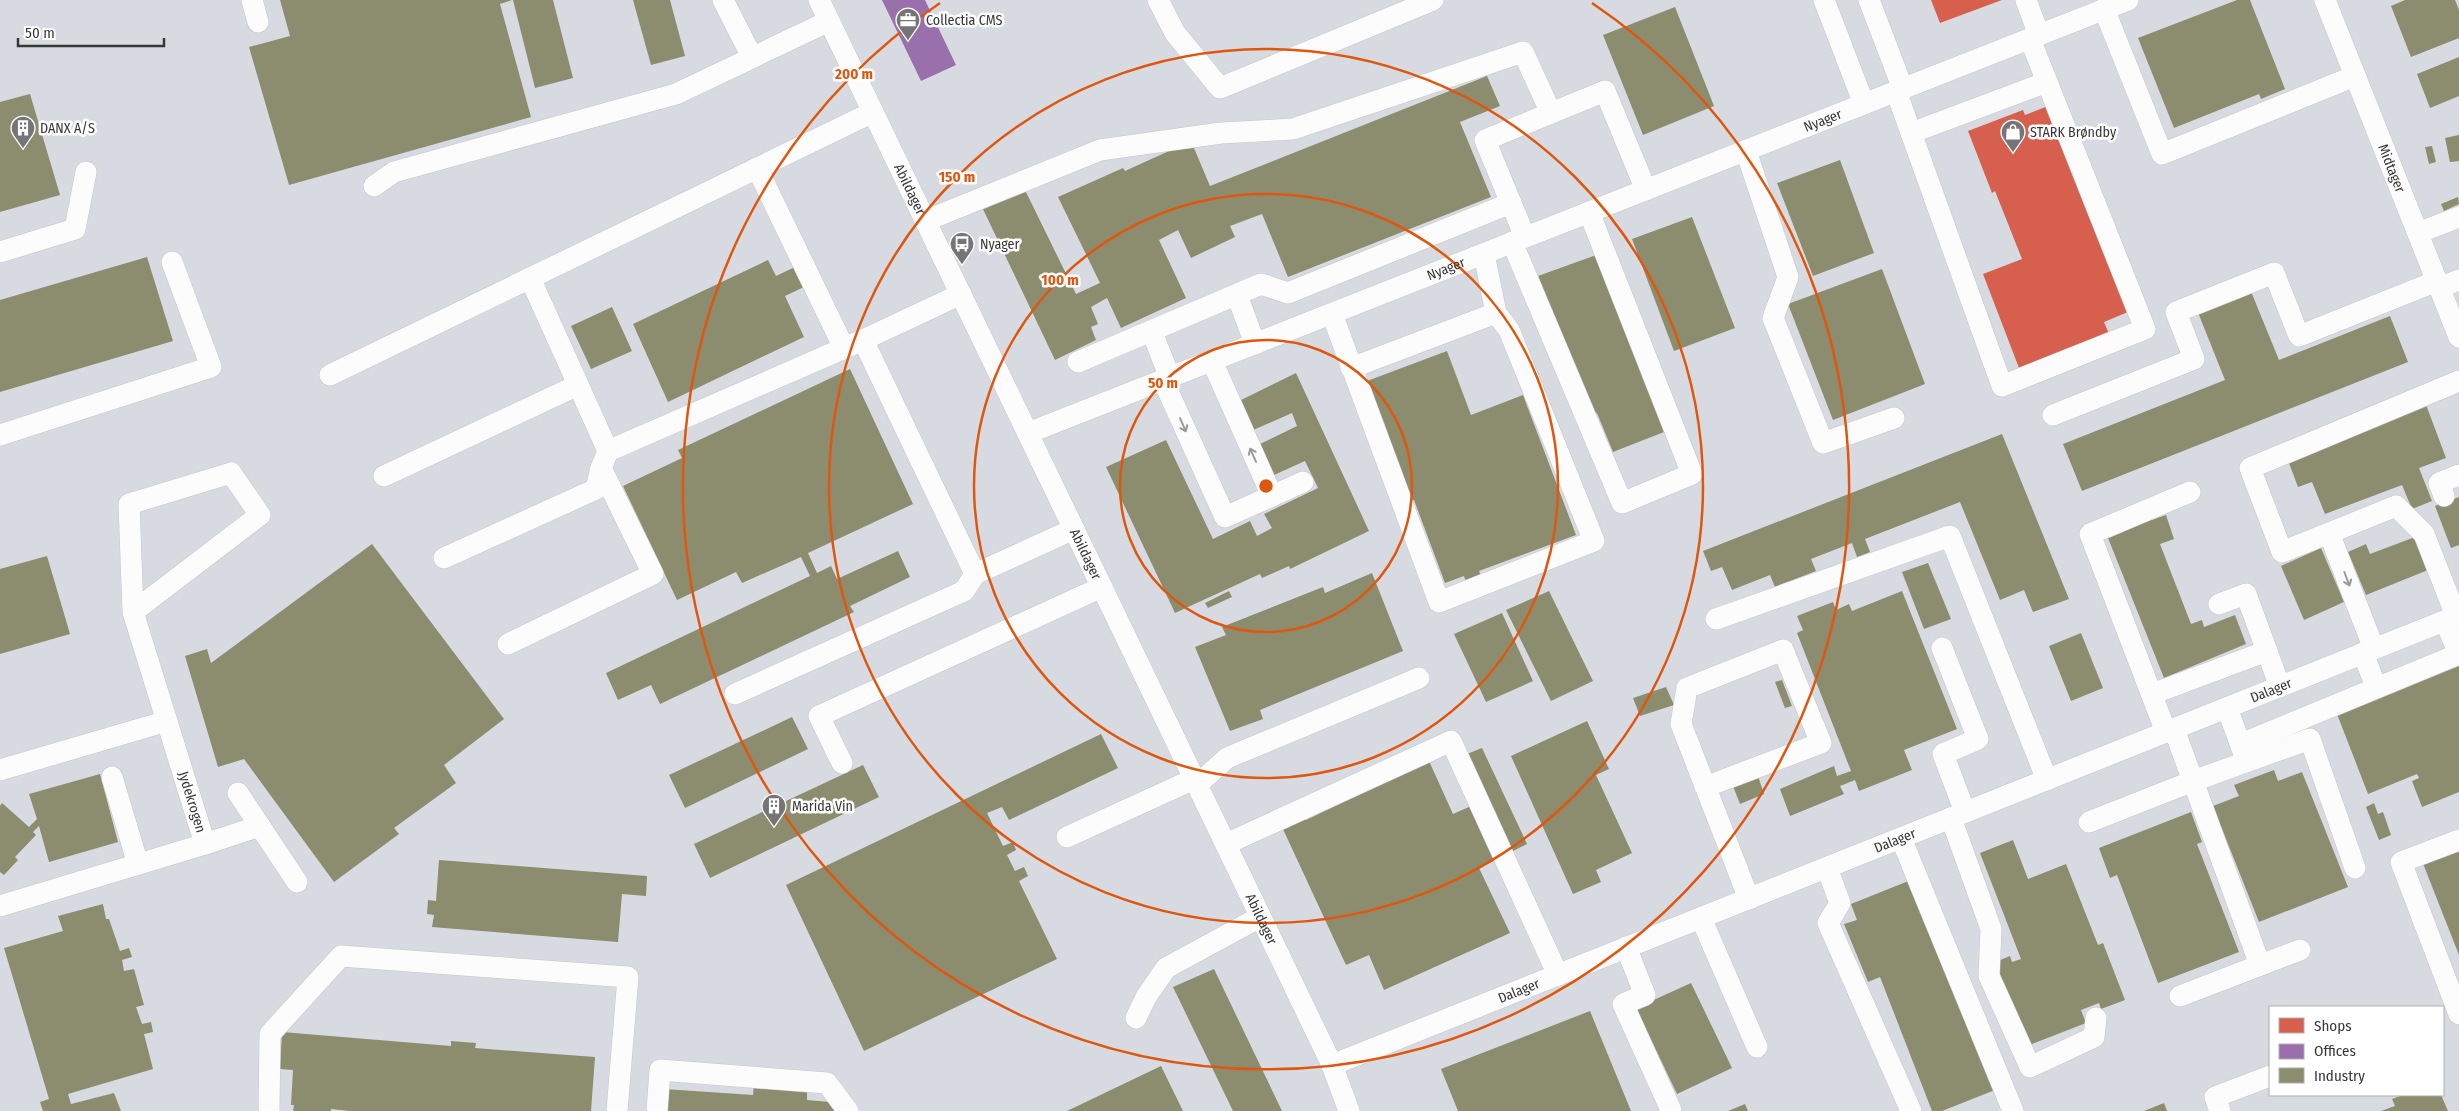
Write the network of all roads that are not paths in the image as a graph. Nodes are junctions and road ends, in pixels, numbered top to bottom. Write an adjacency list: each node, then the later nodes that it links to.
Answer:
1 (252, 0): 13 (street)
2 (723, 0): 15 (street)
3 (819, 0): 12 (street, Abildager)
4 (1158, 0): 5 (street)
5 (1432, 0)
6 (1824, 0): 19 (street)
7 (1869, 0): 18 (street)
8 (2026, 0): 14 (street)
9 (2128, 0): 11 (street, Nyager)
10 (2324, 0): 16 (street, Midtager)
11 (2104, 10): 14 (street, Nyager); 16 (street)
12 (829, 21): 15 (street); 20 (street, Abildager)
13 (258, 22)
14 (2035, 37): 17 (street); 18 (street, Nyager)
15 (752, 58): 26 (street)
16 (2355, 76): 32 (street, Midtager)
17 (2047, 82): 22 (street); 22 (street)
18 (1899, 90): 19 (street, Nyager); 22 (street)
19 (1864, 104): 23 (street, Nyager)
20 (873, 112): 24 (street); 31 (street, Abildager)
21 (1550, 113): 27 (street); 28 (street); 31 (street)
22 (1911, 133)
23 (1746, 151): 27 (street, Nyager); 55 (street)
24 (757, 168): 37 (street); 45 (street)
25 (86, 172): 34 (street)
26 (374, 186)
27 (1646, 190): 29 (street, Nyager)
28 (1511, 203): 33 (street); 40 (street)
29 (1589, 212): 33 (street, Nyager); 33 (street)
30 (2459, 217): 32 (street)
31 (925, 221): 39 (street, Abildager)
32 (2418, 233): 38 (street, Midtager)
33 (1519, 240): 35 (street, Nyager)
34 (0, 252)
35 (1484, 254): 41 (street); 42 (street, Nyager)
36 (172, 262): 57 (street)
37 (530, 278): 50 (street); 53 (street)
38 (2445, 283): 44 (street, Midtager); 54 (street)
39 (961, 294): 45 (street); 56 (street, Abildager)
40 (1237, 295): 43 (street); 46 (street)
41 (1496, 313): 49 (street); 49 (street)
42 (1332, 314): 46 (street, Nyager); 49 (street)
43 (1152, 332): 48 (street); 51 (street)
44 (2459, 337)
45 (853, 344): 58 (street); 68 (street)
46 (1255, 344): 47 (street, Nyager)
47 (1212, 361): 51 (street, Nyager); 63 (street, one-way to 47)
48 (1078, 362)
49 (1351, 368)
50 (330, 375)
51 (1167, 379): 56 (street, Nyager); 63 (street, one-way to 63)
52 (2459, 381): 66 (street)
53 (578, 385): 58 (street); 60 (street)
54 (2054, 415)
55 (1894, 418)
56 (1028, 433): 65 (street, Abildager)
57 (0, 435)
58 (604, 459): 67 (street); 74 (street)
59 (2459, 475): 64 (street)
60 (384, 476)
61 (1303, 482): 63 (street)
62 (2190, 492): 83 (street)
63 (1272, 496)
64 (2444, 496)
65 (1074, 529): 68 (street); 69 (street, Abildager)
66 (2329, 533): 72 (street); 77 (street, one-way to 77)
67 (444, 558)
68 (975, 574): 82 (street)
69 (1102, 587): 88 (street); 93 (street, Abildager)
70 (2218, 604): 76 (street)
71 (133, 612): 71 (street, Jydekrogen); 85 (street, Jydekrogen)
72 (2453, 617): 77 (street, Dalager); 78 (street)
73 (1716, 619): 91 (street)
74 (508, 644)
75 (1942, 648): 96 (street)
76 (2267, 651): 80 (street); 83 (street)
77 (2368, 651): 80 (street, Dalager); 81 (street)
78 (2459, 654): 81 (street)
79 (1419, 678): 93 (street)
80 (2280, 686): 84 (street, Dalager)
81 (2376, 687): 87 (street)
82 (735, 694)
83 (2152, 694): 86 (street)
84 (2227, 708): 86 (street, Dalager); 87 (street)
85 (167, 721): 89 (street); 102 (street, Jydekrogen)
86 (2170, 730): 91 (street, Dalager); 92 (street)
87 (2244, 753): 92 (street); 106 (street)
88 (842, 763)
89 (0, 770)
90 (112, 777): 104 (street)
91 (2047, 780): 96 (street, Dalager)
92 (2193, 781): 97 (street); 114 (street)
93 (1195, 782): 99 (street); 103 (street, Abildager)
94 (1705, 787): 94 (street); 108 (street)
95 (238, 793): 98 (street)
96 (1958, 815): 100 (street, Dalager); 119 (street)
97 (2089, 822)
98 (260, 826): 102 (street); 107 (street)
99 (1067, 837)
100 (1901, 838): 105 (street, Dalager); 130 (street)
101 (2459, 840): 117 (street)
102 (206, 844): 104 (street, Jydekrogen)
103 (1226, 844): 110 (street, Abildager); 115 (street)
104 (138, 864): 109 (street, Jydekrogen)
105 (1827, 868): 108 (street, Dalager); 129 (street)
106 (2355, 868)
107 (297, 882)
108 (1749, 899): 111 (street, Dalager)
109 (0, 906)
110 (1260, 917): 118 (street); 121 (street, Abildager)
111 (1701, 918): 112 (street, Dalager); 120 (street)
112 (1626, 948): 115 (street, Dalager); 123 (street)
113 (2300, 950): 114 (street)
114 (2260, 965): 116 (street)
115 (1558, 975): 121 (street, Dalager)
116 (2180, 996)
117 (2459, 1014)
118 (1136, 1018)
119 (2096, 1018)
120 (1757, 1047)
121 (1332, 1065): 128 (street, Abildager)
122 (2269, 1076): 131 (street)
123 (1671, 1110)
124 (269, 1111): 125 (street)
125 (617, 1111)
126 (657, 1111): 127 (street)
127 (848, 1111)
128 (1349, 1111)
129 (1911, 1111)
130 (2014, 1111)
131 (2220, 1111)

